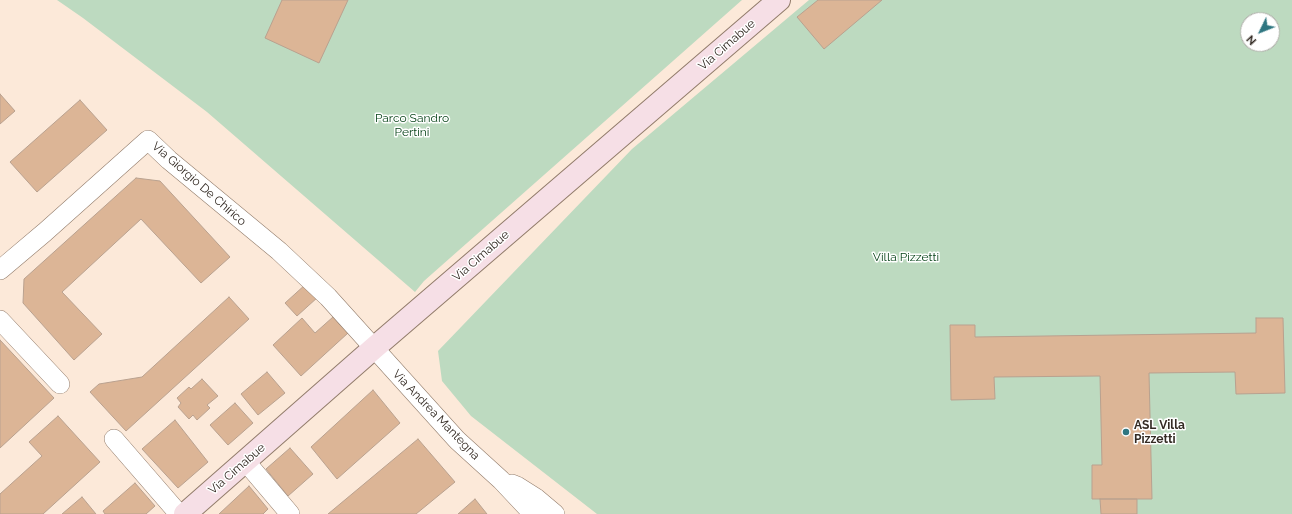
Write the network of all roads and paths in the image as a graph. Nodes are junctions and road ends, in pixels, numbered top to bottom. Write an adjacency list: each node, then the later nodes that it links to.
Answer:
1 (779, 0): 4 (main road, Via Cimabue)
2 (0, 270): 4 (street, Via Giorgio De Chirico)
3 (0, 320): 5 (street)
4 (374, 348): 7 (main road, Via Cimabue); 8 (street, Via Andrea Mantegna)
5 (60, 384)
6 (114, 439): 9 (street)
7 (246, 462): 10 (main road, Via Cimabue); 11 (street)
8 (501, 480): 12 (street, Via Andrea Mantegna); 13 (street, Via Andrea Mantegna)
9 (179, 514)
10 (185, 514)
11 (290, 514)
12 (533, 514)
13 (555, 514)

